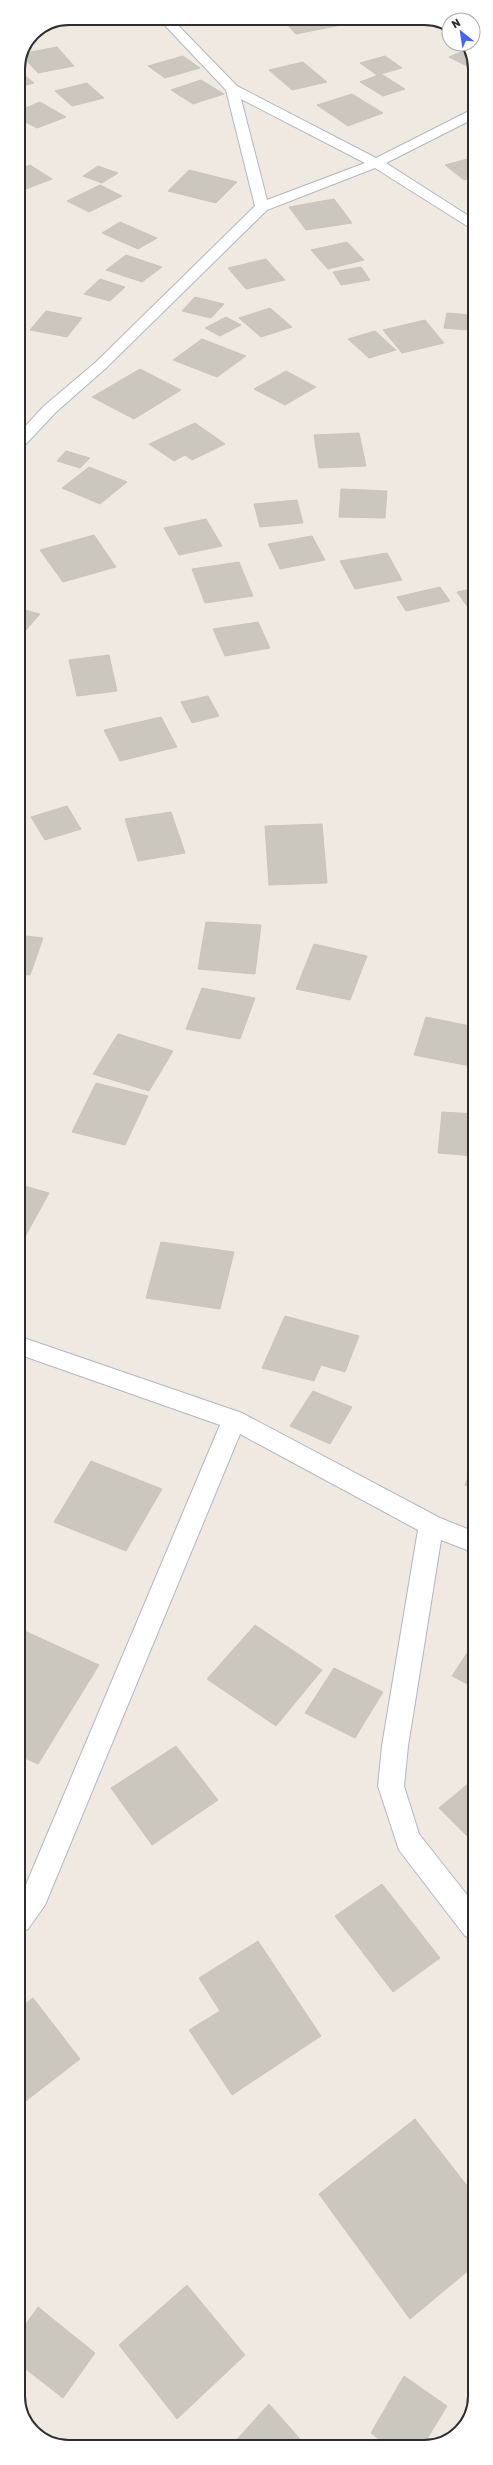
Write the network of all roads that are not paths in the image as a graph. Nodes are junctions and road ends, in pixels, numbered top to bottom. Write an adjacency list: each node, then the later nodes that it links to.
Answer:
1 (171, 25): 2 (street)
2 (232, 89): 4 (street); 5 (street)
3 (468, 115): 4 (street)
4 (376, 163): 5 (street); 6 (street)
5 (262, 207): 7 (street)
6 (468, 222)
7 (25, 436)
8 (25, 1347): 9 (street)
9 (234, 1420): 10 (street); 12 (street)
10 (431, 1525): 11 (street); 13 (street)
11 (468, 1540)
12 (25, 1910)
13 (468, 1918)

